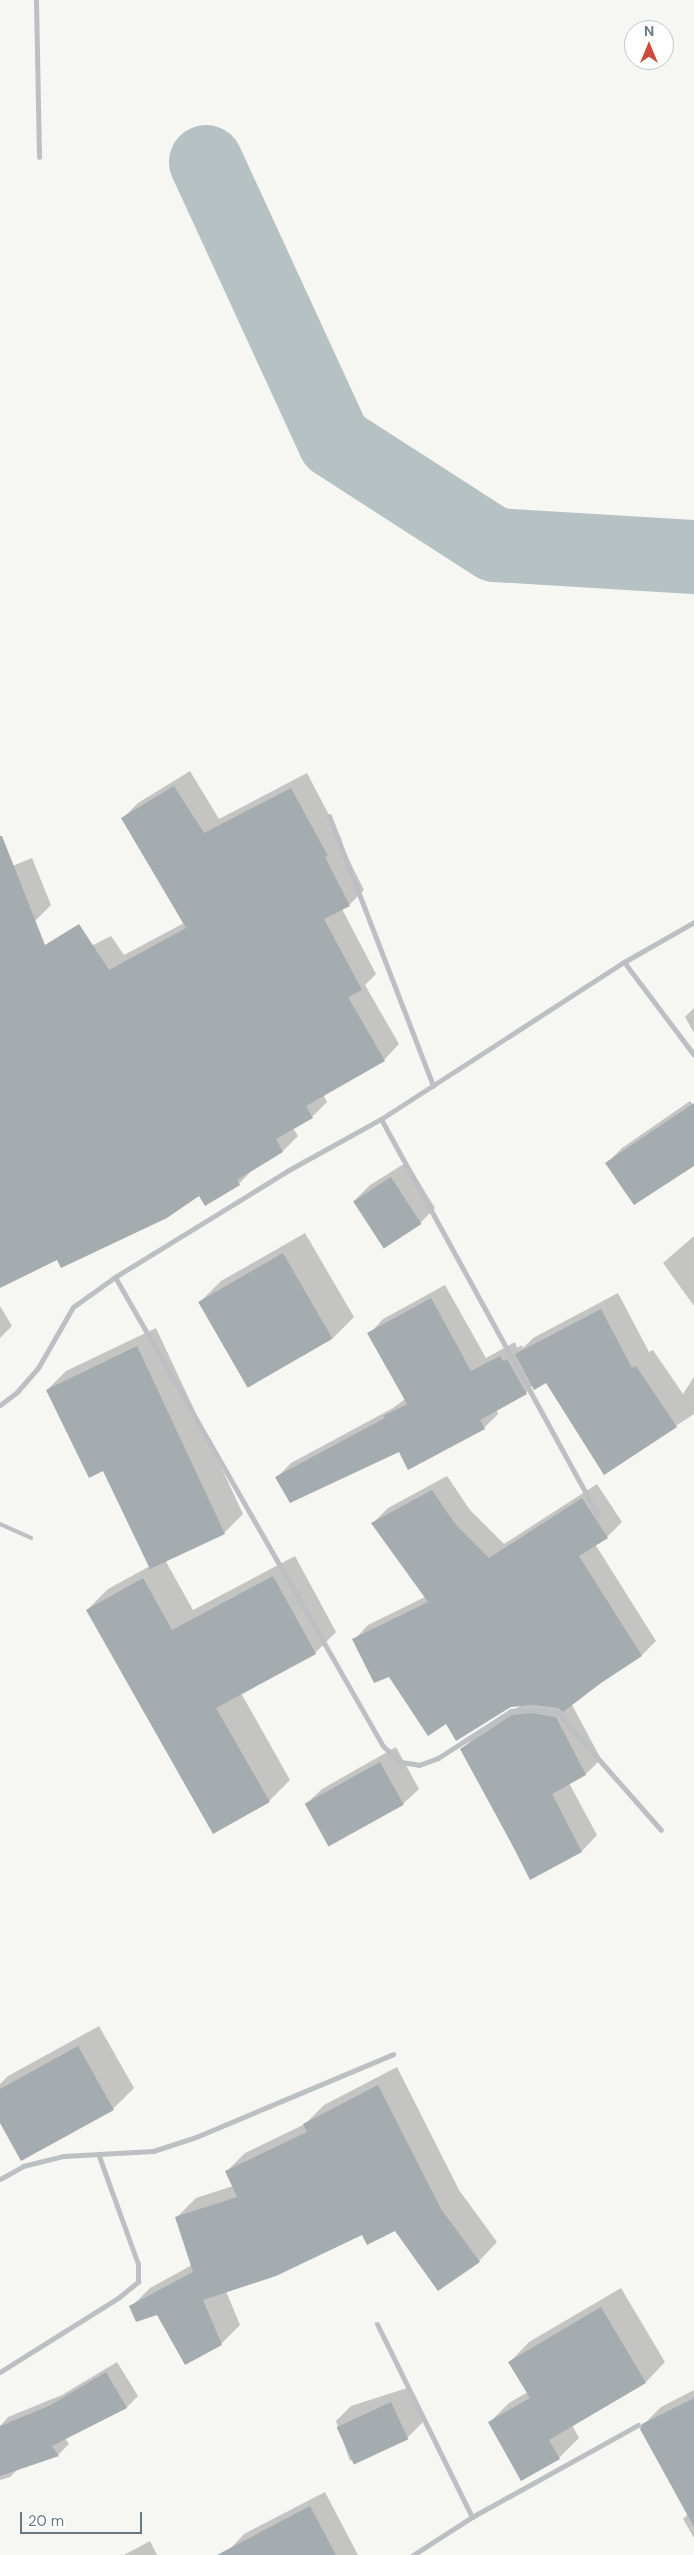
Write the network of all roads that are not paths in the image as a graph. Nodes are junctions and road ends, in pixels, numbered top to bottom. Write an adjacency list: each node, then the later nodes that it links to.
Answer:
1 (36, 0): 2 (street)
2 (39, 158)
3 (329, 816): 7 (street)
4 (694, 922): 5 (street)
5 (624, 962): 6 (street); 7 (street)
6 (694, 1054)
7 (433, 1086): 8 (street)
8 (381, 1119): 9 (street); 11 (street)
9 (115, 1277): 10 (street); 14 (street)
10 (0, 1405)
11 (598, 1515)
12 (0, 1524): 13 (lane)
13 (30, 1538)
14 (661, 1830)
15 (393, 2054): 16 (street)
16 (99, 2156): 17 (street); 19 (street)
17 (0, 2180)
18 (377, 2324): 21 (street)
19 (0, 2372)
20 (638, 2425): 21 (street)
21 (472, 2517): 22 (street)
22 (413, 2555)

